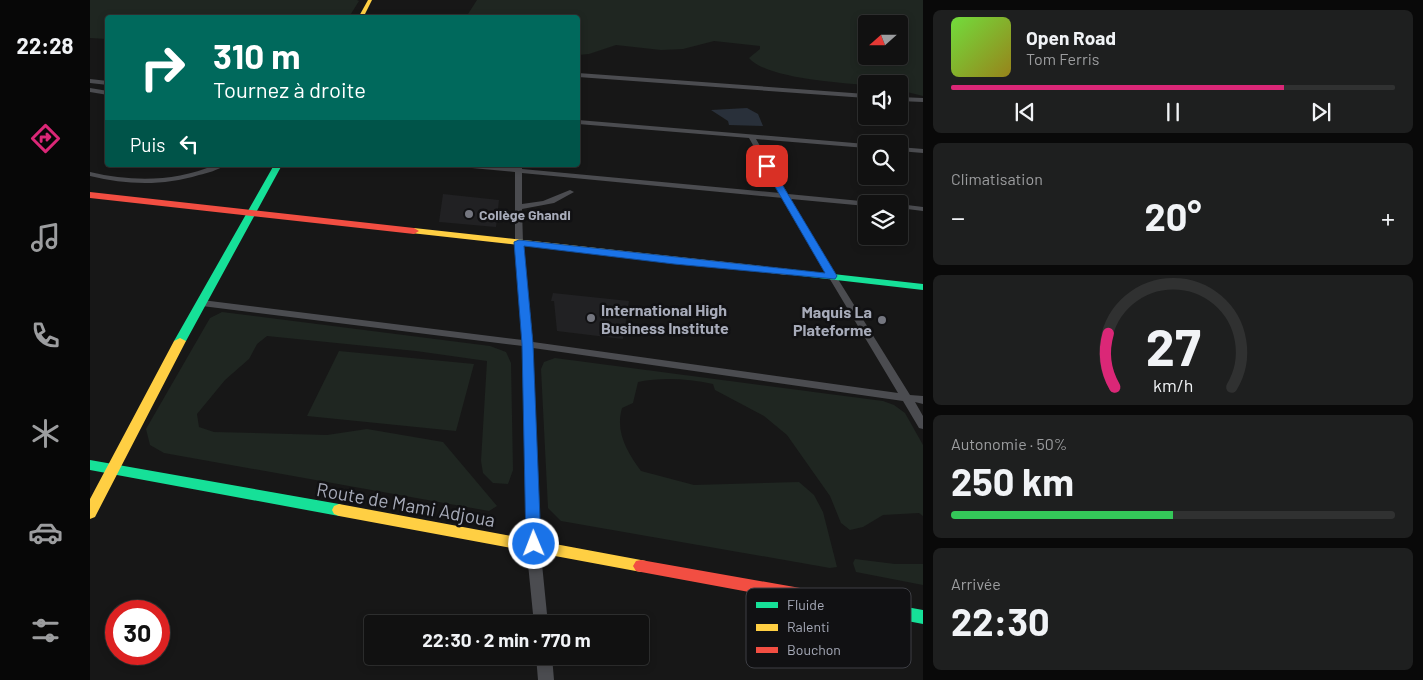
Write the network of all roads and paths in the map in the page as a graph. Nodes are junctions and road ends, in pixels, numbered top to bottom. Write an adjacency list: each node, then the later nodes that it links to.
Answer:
1 (370, 0): 2 (street)
2 (362, 15)
3 (580, 75): 8 (street)
4 (90, 81): 5 (street)
5 (105, 83)
6 (90, 90): 7 (street)
7 (105, 92)
8 (858, 95)
9 (908, 99): 10 (street)
10 (923, 100)
11 (580, 122): 12 (street)
12 (751, 136): 13 (street); 23 (street)
13 (858, 145)
14 (908, 150): 15 (street)
15 (923, 151)
16 (216, 167): 20 (street)
17 (277, 167): 28 (street)
18 (499, 167): 19 (street)
19 (518, 168): 23 (street); 25 (street)
20 (90, 174)
21 (570, 192): 25 (street)
22 (90, 195): 28 (street)
23 (784, 195): 24 (street); 30 (street)
24 (858, 203)
25 (518, 206): 29 (street)
26 (908, 207): 27 (street)
27 (923, 209)
28 (251, 214): 29 (street); 32 (street)
29 (519, 242): 30 (street); 33 (street)
30 (832, 276): 31 (street); 34 (street)
31 (923, 287)
32 (202, 303): 33 (street); 38 (street)
33 (528, 344): 34 (street); 40 (street)
34 (906, 398): 35 (street); 36 (street)
35 (923, 400)
36 (923, 425)
37 (90, 465): 38 (street, Route de Mami Adjoua)
38 (112, 469): 39 (street); 40 (street, Route de Mami Adjoua)
39 (90, 513)
40 (534, 544): 41 (street, Route de Mami Adjoua); 42 (street)
41 (768, 588)
42 (540, 615)
43 (545, 665): 44 (street)
44 (546, 680)

